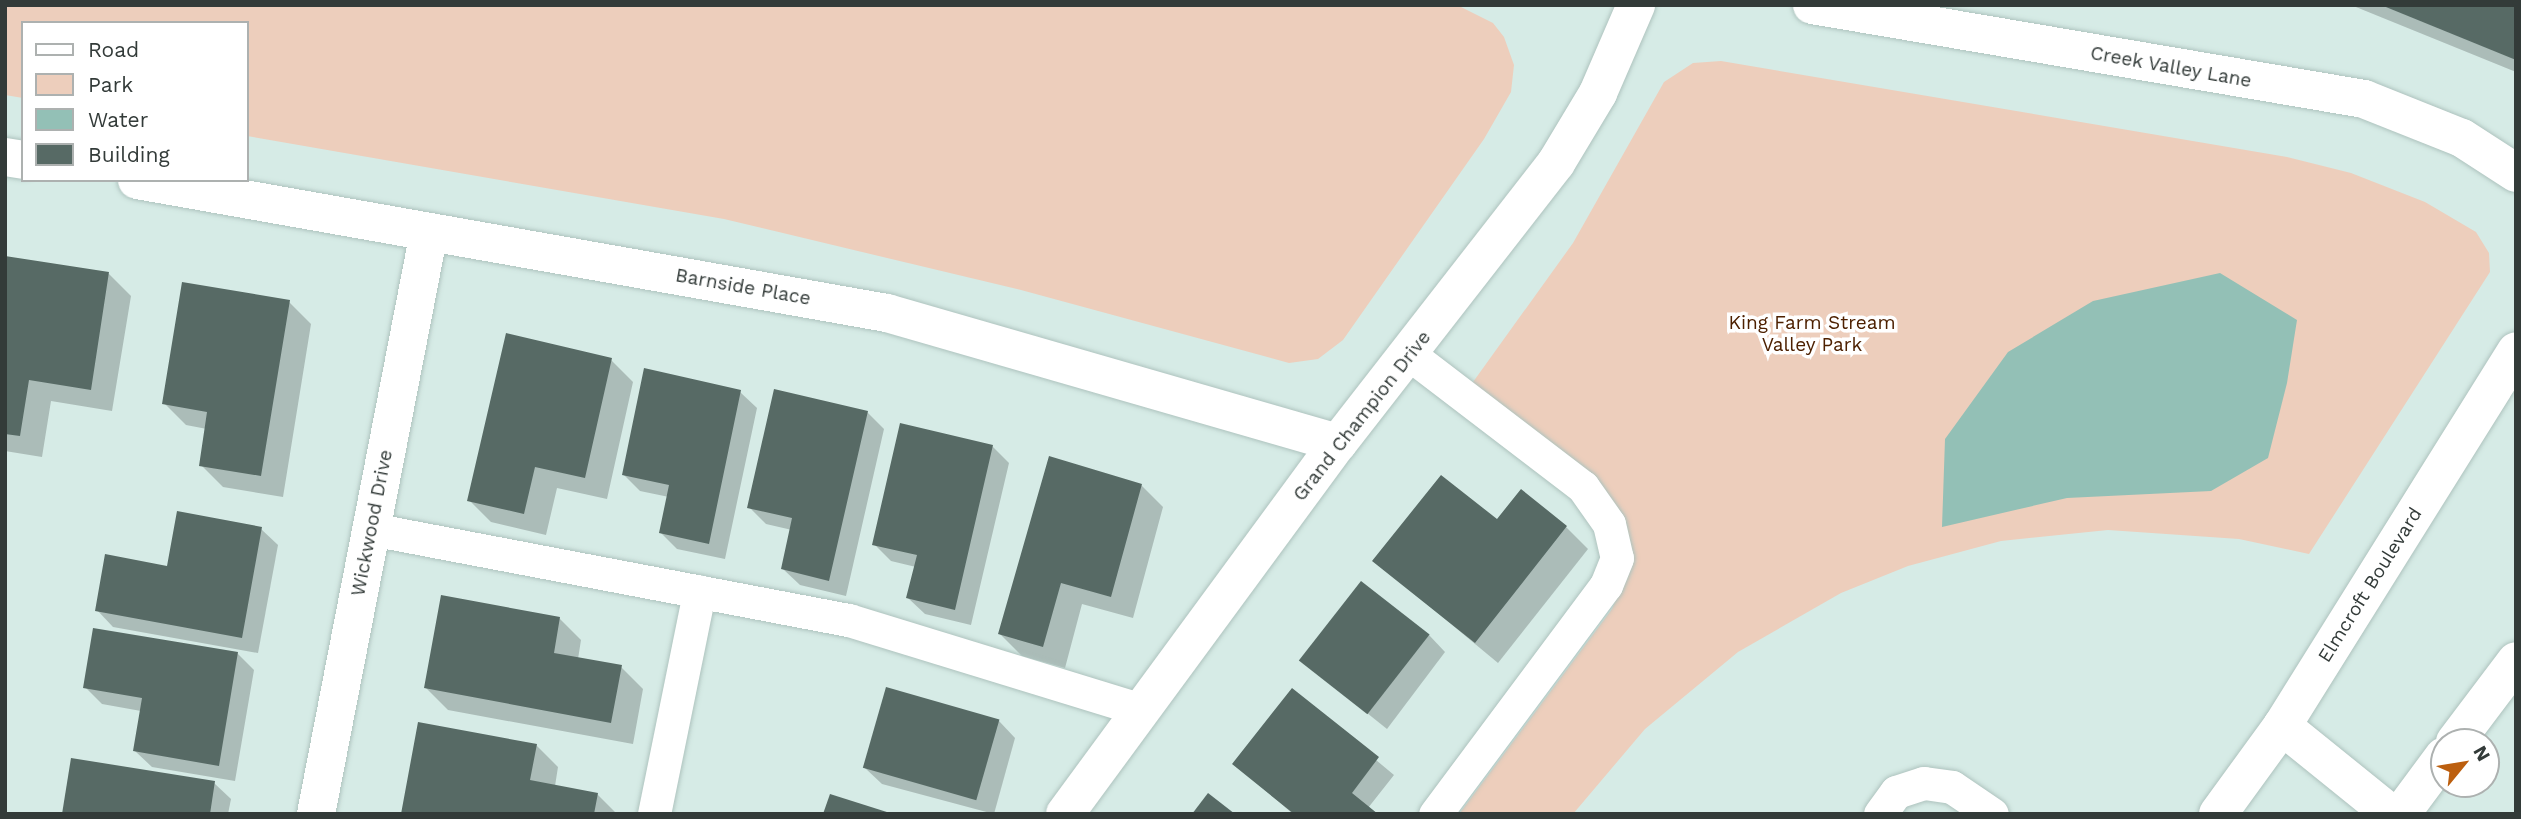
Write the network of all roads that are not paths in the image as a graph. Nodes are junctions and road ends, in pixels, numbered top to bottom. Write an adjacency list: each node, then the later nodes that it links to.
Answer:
1 (1636, 5): 7 (street, Grand Champion Drive)
2 (1812, 5): 3 (street, Creek Valley Lane)
3 (2516, 173)
4 (148, 182): 5 (street, Barnside Place)
5 (429, 232): 8 (street, Barnside Place); 9 (street, Wickwood Drive)
6 (2516, 351): 13 (street, Elmcroft Boulevard)
7 (1409, 354): 8 (street, Grand Champion Drive); 19 (lane)
8 (1338, 443): 12 (street, Grand Champion Drive)
9 (371, 529): 10 (lane); 16 (street, Wickwood Drive)
10 (699, 592): 12 (lane); 17 (lane)
11 (2516, 661): 14 (street)
12 (1141, 710): 18 (street, Grand Champion Drive)
13 (2282, 726): 22 (street, Elmcroft Boulevard); 23 (street)
14 (2466, 728)
15 (2430, 775): 24 (street)
16 (316, 814)
17 (654, 814)
18 (1065, 814)
19 (1436, 814)
20 (1880, 814): 21 (lane)
21 (1992, 814)
22 (2218, 814)
23 (2391, 814)
24 (2401, 814)

